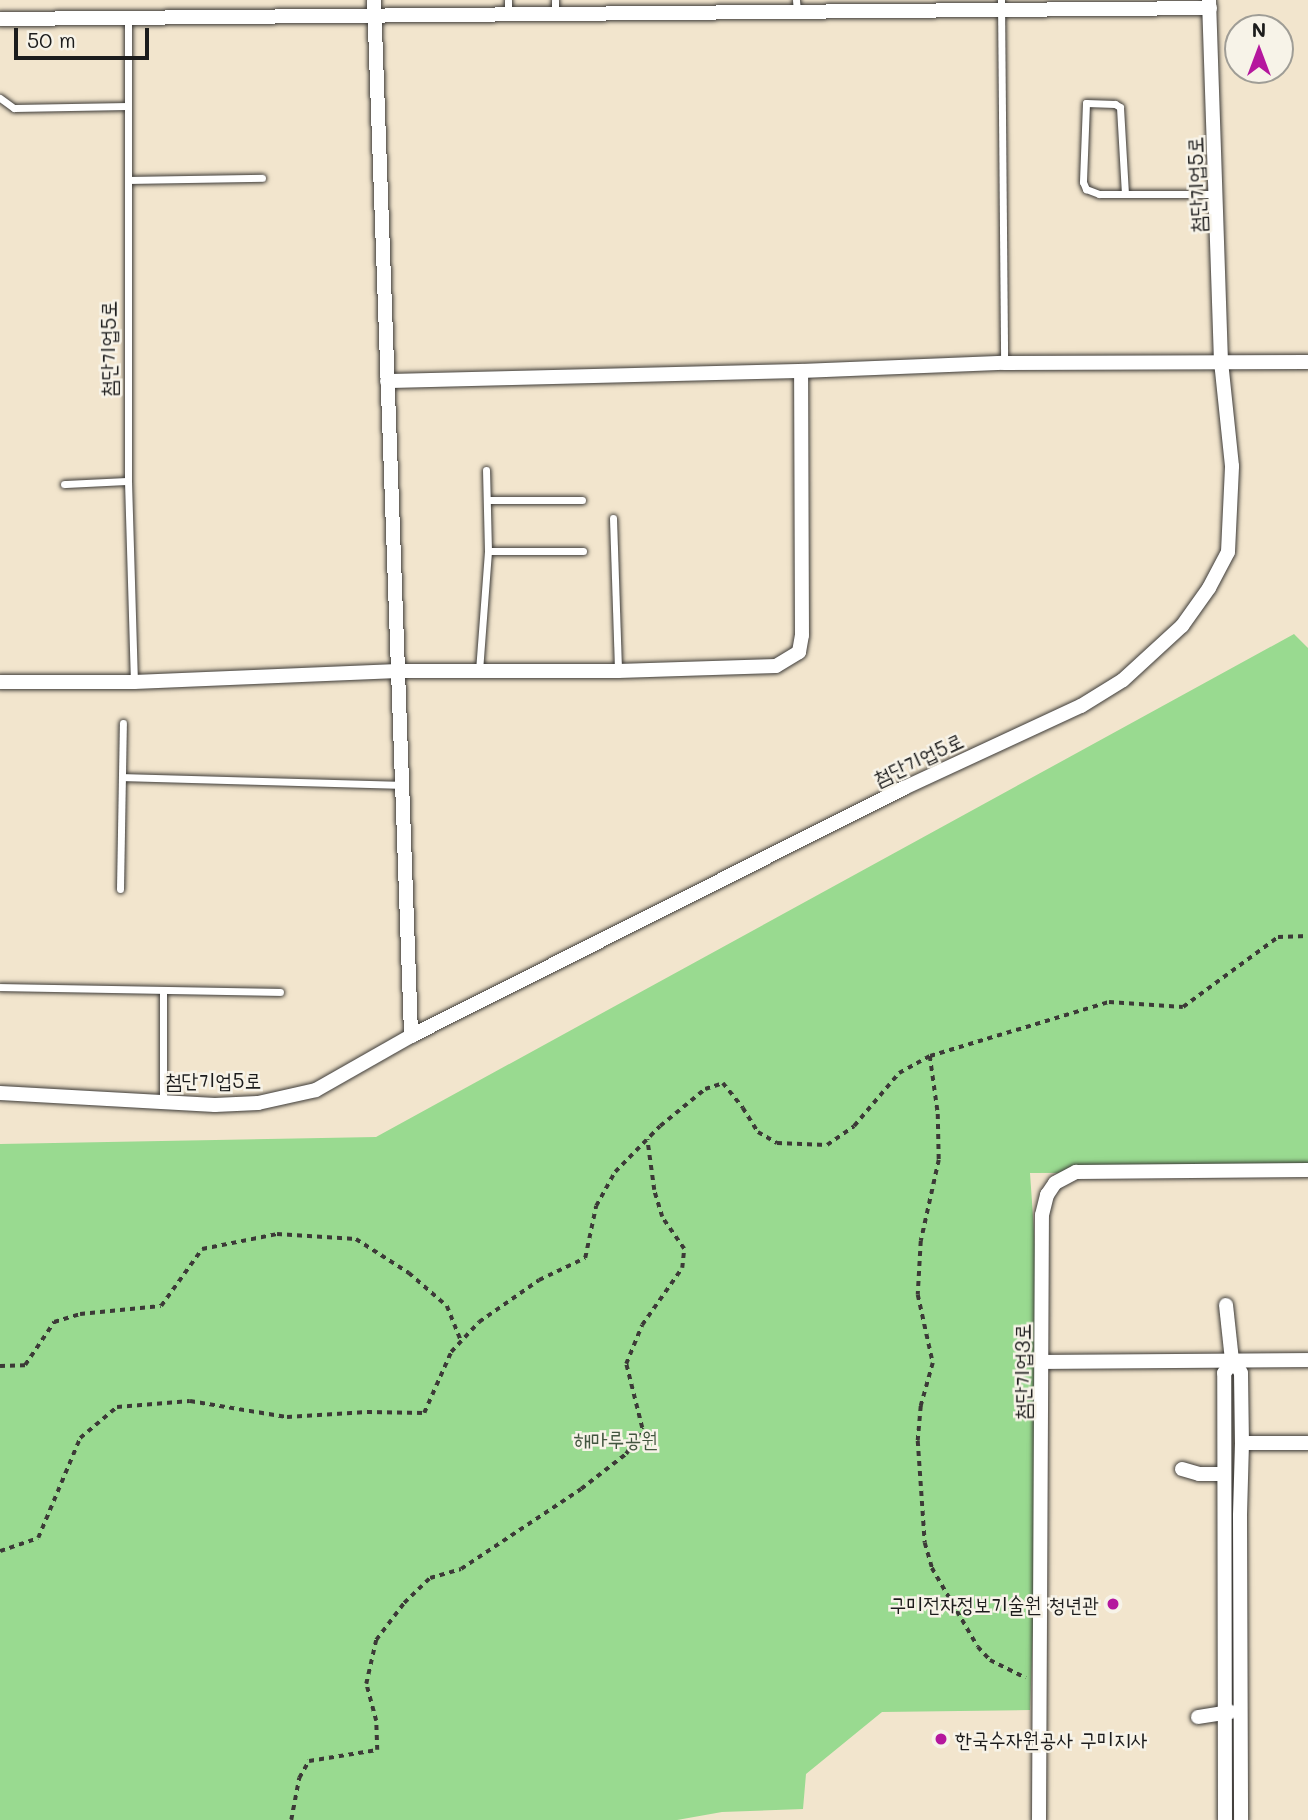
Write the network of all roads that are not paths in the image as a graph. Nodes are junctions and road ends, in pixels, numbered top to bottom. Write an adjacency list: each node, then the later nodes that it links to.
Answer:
1 (374, 0): 8 (street)
2 (1210, 4): 3 (street, 첨단기업5로); 16 (street, 첨단기업5로)
3 (1001, 5): 5 (street, 첨단기업5로); 19 (lane)
4 (747, 6): 5 (street, 첨단기업5로); 7 (street, 첨단기업5로)
5 (797, 6)
6 (508, 7): 7 (street, 첨단기업5로); 8 (street, 첨단기업5로)
7 (555, 7)
8 (374, 15): 9 (street, 첨단기업5로); 21 (street)
9 (128, 17): 10 (street, 첨단기업5로); 12 (lane, 첨단기업5로)
10 (0, 19)
11 (0, 98): 12 (lane)
12 (128, 106): 14 (lane, 첨단기업5로)
13 (262, 178): 14 (lane)
14 (130, 180): 23 (lane, 첨단기업5로)
15 (1125, 194): 15 (lane); 16 (lane)
16 (1218, 194): 17 (street, 첨단기업5로)
17 (1221, 362): 18 (street); 19 (street); 42 (street, 첨단기업5로)
18 (1308, 362)
19 (1004, 363): 20 (street)
20 (800, 371): 21 (street); 32 (street)
21 (387, 381): 30 (street)
22 (486, 470): 25 (lane)
23 (128, 481): 24 (lane); 34 (lane, 첨단기업5로)
24 (64, 484)
25 (487, 499): 26 (lane); 28 (lane)
26 (582, 500)
27 (613, 518): 32 (lane)
28 (488, 551): 29 (lane); 31 (lane)
29 (583, 551)
30 (398, 671): 31 (street); 34 (street); 37 (street)
31 (479, 671): 32 (street)
32 (618, 671)
33 (0, 682): 34 (street)
34 (134, 682)
35 (123, 723): 36 (lane)
36 (123, 776): 37 (lane); 38 (lane)
37 (402, 785): 42 (street)
38 (120, 889)
39 (0, 987): 40 (lane)
40 (163, 990): 41 (lane); 44 (lane)
41 (280, 992)
42 (411, 1036): 44 (street, 첨단기업5로)
43 (0, 1093): 44 (street, 첨단기업5로)
44 (163, 1102)
45 (1308, 1171): 49 (street, 첨단기업3로)
46 (1226, 1305): 48 (street)
47 (1308, 1360): 48 (street)
48 (1233, 1361): 49 (street); 50 (street); 53 (street)
49 (1043, 1362): 57 (street, 첨단기업3로)
50 (1242, 1443): 51 (street); 54 (street)
51 (1308, 1443)
52 (1182, 1469): 53 (street)
53 (1224, 1474): 55 (street)
54 (1240, 1712): 55 (street); 59 (street)
55 (1224, 1713): 56 (street); 58 (street)
56 (1198, 1717)
57 (1039, 1820)
58 (1225, 1820)
59 (1241, 1820)

